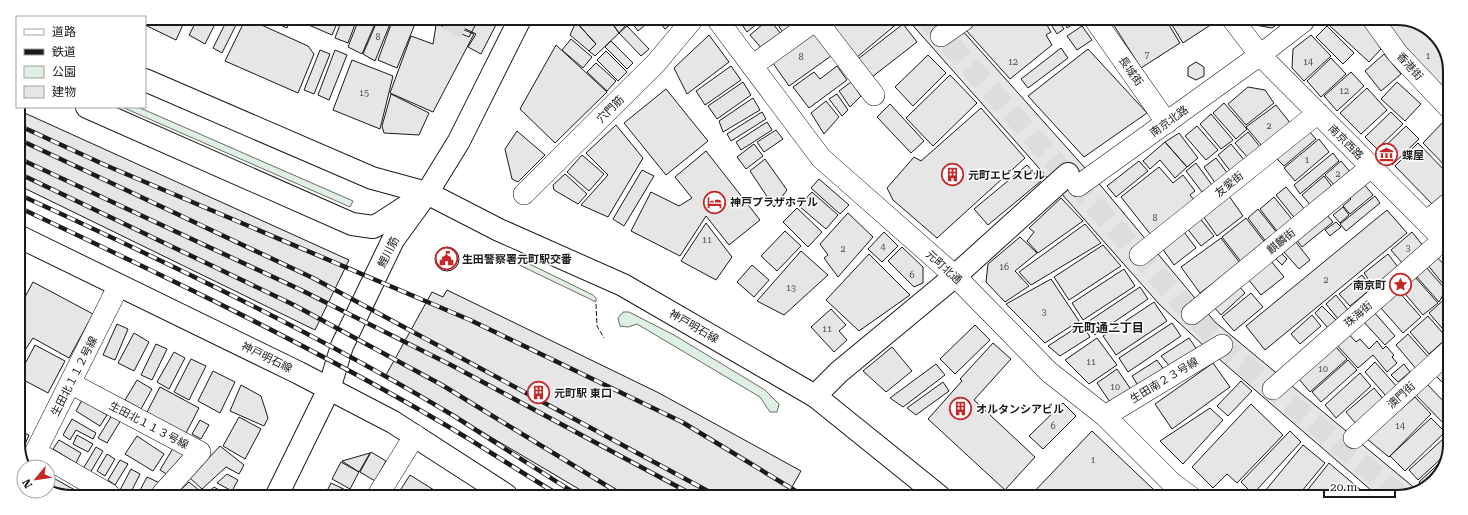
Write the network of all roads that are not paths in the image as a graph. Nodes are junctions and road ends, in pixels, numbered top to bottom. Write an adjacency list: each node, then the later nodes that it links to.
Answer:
1 (517, 25): 22 (main road, 鯉川筋)
2 (688, 25): 23 (street, 穴門筋)
3 (721, 25): 13 (street, 元町北通)
4 (809, 25): 13 (street)
5 (820, 25): 15 (street)
6 (957, 25): 11 (street)
7 (1098, 25): 19 (street, 長城街)
8 (1237, 25): 12 (street, 南京西路)
9 (1298, 25): 12 (street, 南京北路)
10 (1377, 25): 16 (street, 香港街)
11 (941, 36)
12 (1260, 55): 18 (street, 南京西路); 19 (street, 南京北路)
13 (752, 66): 30 (street, 元町北通)
14 (146, 80): 22 (main road, 神戸明石線)
15 (874, 95)
16 (1443, 102)
17 (89, 108): 22 (main road)
18 (1318, 113): 20 (street, 南京西路); 29 (street, 友愛街)
19 (1166, 123): 21 (street, 南京北路)
20 (1371, 167): 25 (street, 南京西路); 32 (street, 麒麟街)
21 (1073, 180): 30 (main road)
22 (427, 193): 36 (main road, 鯉川筋); 38 (main road, 神戸明石線)
23 (524, 194)
24 (1443, 208): 25 (street)
25 (1426, 222): 27 (street, 南京西路)
26 (25, 239): 31 (main road, 神戸明石線)
27 (1443, 239)
28 (1443, 245): 37 (street, 珠海街)
29 (1140, 255)
30 (955, 276): 38 (main road); 39 (street, 元町北通)
31 (119, 285): 35 (street, 生田北１１２号線); 36 (main road, 神戸明石線)
32 (1192, 314)
33 (1222, 345): 39 (street, 生田南２３号線)
34 (1443, 357): 41 (street, 澳門街)
35 (70, 383): 42 (street, 生田北１１２号線); 45 (street, 生田北１１３号線)
36 (329, 389): 40 (main road, 神戸明石線); 46 (main road, 鯉川筋)
37 (1273, 389)
38 (815, 396): 49 (main road, 神戸明石線)
39 (1105, 416): 50 (street, 元町北通)
40 (415, 435): 47 (street); 48 (main road, 神戸明石線)
41 (1354, 438)
42 (32, 459)
43 (56, 470): 44 (street)
44 (100, 490)
45 (166, 490)
46 (279, 490)
47 (381, 490)
48 (498, 490)
49 (932, 490)
50 (1182, 490)

